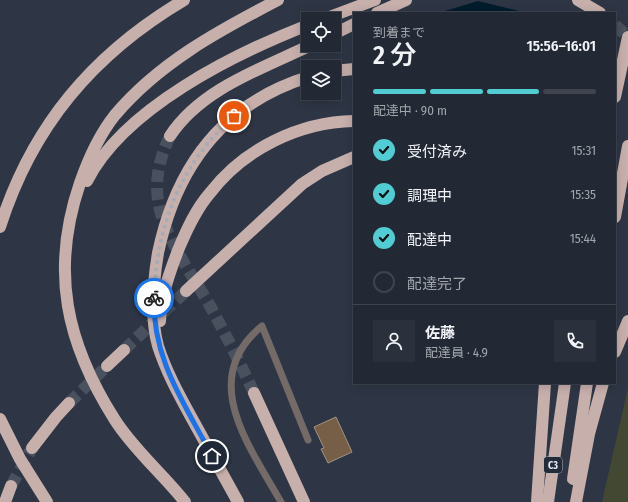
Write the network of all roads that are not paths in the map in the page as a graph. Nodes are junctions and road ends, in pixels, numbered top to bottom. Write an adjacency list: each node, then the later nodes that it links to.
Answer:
1 (184, 0): 24 (highway)
2 (278, 0): 23 (highway)
3 (376, 0): 8 (highway)
4 (406, 0): 6 (highway)
5 (578, 0): 7 (highway)
6 (379, 12)
7 (598, 12)
8 (341, 13)
9 (353, 24): 11 (highway)
10 (301, 28): 23 (highway)
11 (341, 30)
12 (628, 37): 17 (highway)
13 (301, 50): 19 (highway)
14 (353, 69): 15 (highway)
15 (341, 70)
16 (301, 80): 30 (highway)
17 (616, 92)
18 (353, 121): 30 (highway)
19 (170, 136)
20 (628, 146): 22 (highway)
21 (353, 157): 25 (highway)
22 (616, 212)
23 (71, 214): 44 (highway)
24 (0, 227)
25 (186, 290)
26 (628, 321): 28 (highway)
27 (124, 350): 29 (highway)
28 (616, 350)
29 (107, 366)
30 (166, 366): 45 (highway)
31 (545, 384): 48 (highway)
32 (565, 384): 49 (highway, C3)
33 (587, 384): 38 (highway, C3)
34 (604, 384): 38 (highway)
35 (254, 393): 47 (highway)
36 (69, 402): 40 (highway)
37 (0, 419): 43 (highway)
38 (584, 432): 50 (highway, C3); 51 (highway)
39 (308, 440): 46 (lane)
40 (32, 448)
41 (11, 486): 42 (highway)
42 (5, 502)
43 (47, 502)
44 (185, 502)
45 (238, 502)
46 (281, 502)
47 (304, 502)
48 (537, 502)
49 (548, 502)
50 (570, 502)
51 (576, 502)

